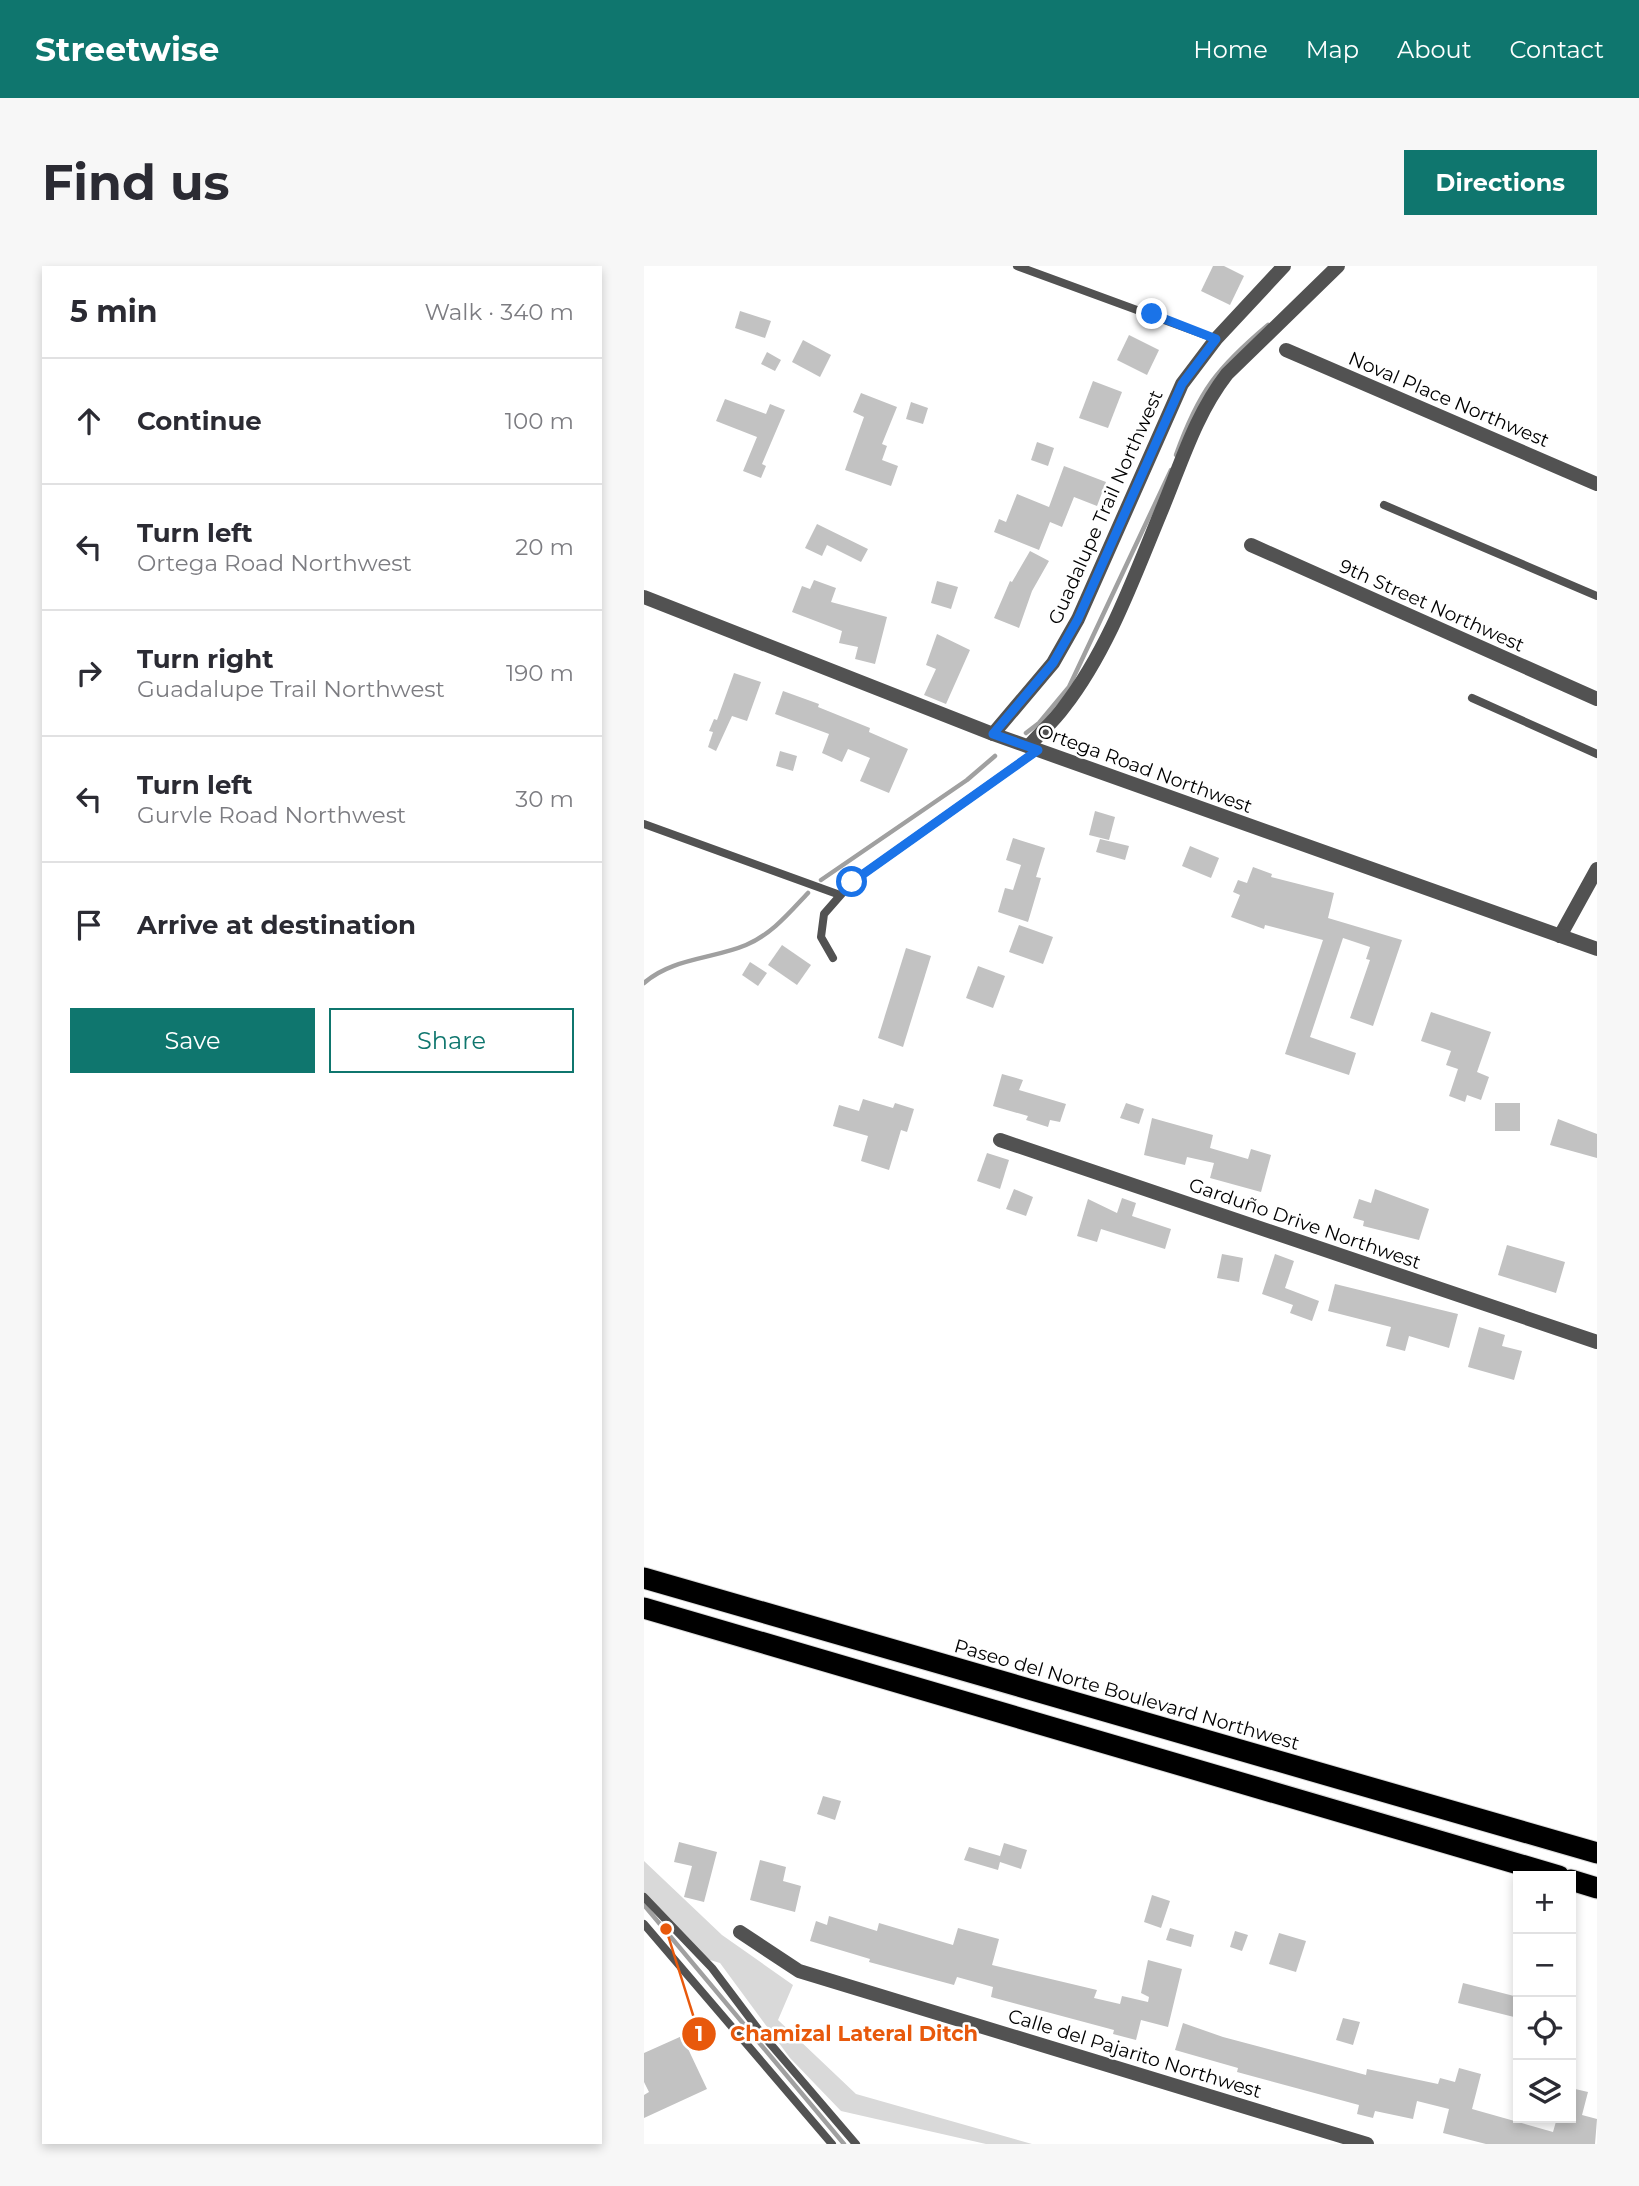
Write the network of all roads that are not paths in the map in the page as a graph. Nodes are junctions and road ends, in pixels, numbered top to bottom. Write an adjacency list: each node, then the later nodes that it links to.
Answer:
1 (1017, 266): 4 (lane)
2 (1283, 266): 4 (street, Guadalupe Trail Northwest)
3 (1338, 266): 14 (street)
4 (1216, 339): 13 (street, Guadalupe Trail Northwest)
5 (1286, 350): 6 (street, Noval Place Northwest)
6 (1597, 484)
7 (1384, 505): 9 (lane)
8 (1251, 545): 12 (street, 9th Street Northwest)
9 (1597, 596)
10 (644, 597): 13 (street, Ortega Road Northwest)
11 (1472, 698): 15 (lane)
12 (1597, 699)
13 (993, 734): 14 (street, Ortega Road Northwest)
14 (1033, 748): 18 (lane); 19 (street, Ortega Road Northwest)
15 (1597, 754)
16 (644, 824): 18 (lane)
17 (1597, 869): 19 (street)
18 (841, 895): 21 (lane)
19 (1560, 936): 20 (street, Ortega Road Northwest)
20 (1597, 949)
21 (833, 958)
22 (1000, 1140): 23 (street, Garduño Drive Northwest)
23 (1597, 1342)
24 (644, 1578): 26 (highway, Paseo del Norte Boulevard Northwest)
25 (644, 1608): 27 (highway)
26 (1597, 1853)
27 (1542, 1871)
28 (1576, 1882): 29 (highway)
29 (1597, 1888)
30 (644, 1897): 34 (lane)
31 (644, 1924): 33 (lane)
32 (740, 1932): 35 (street, Calle del Pajarito Northwest)
33 (832, 2144)
34 (856, 2144)
35 (1367, 2144)

